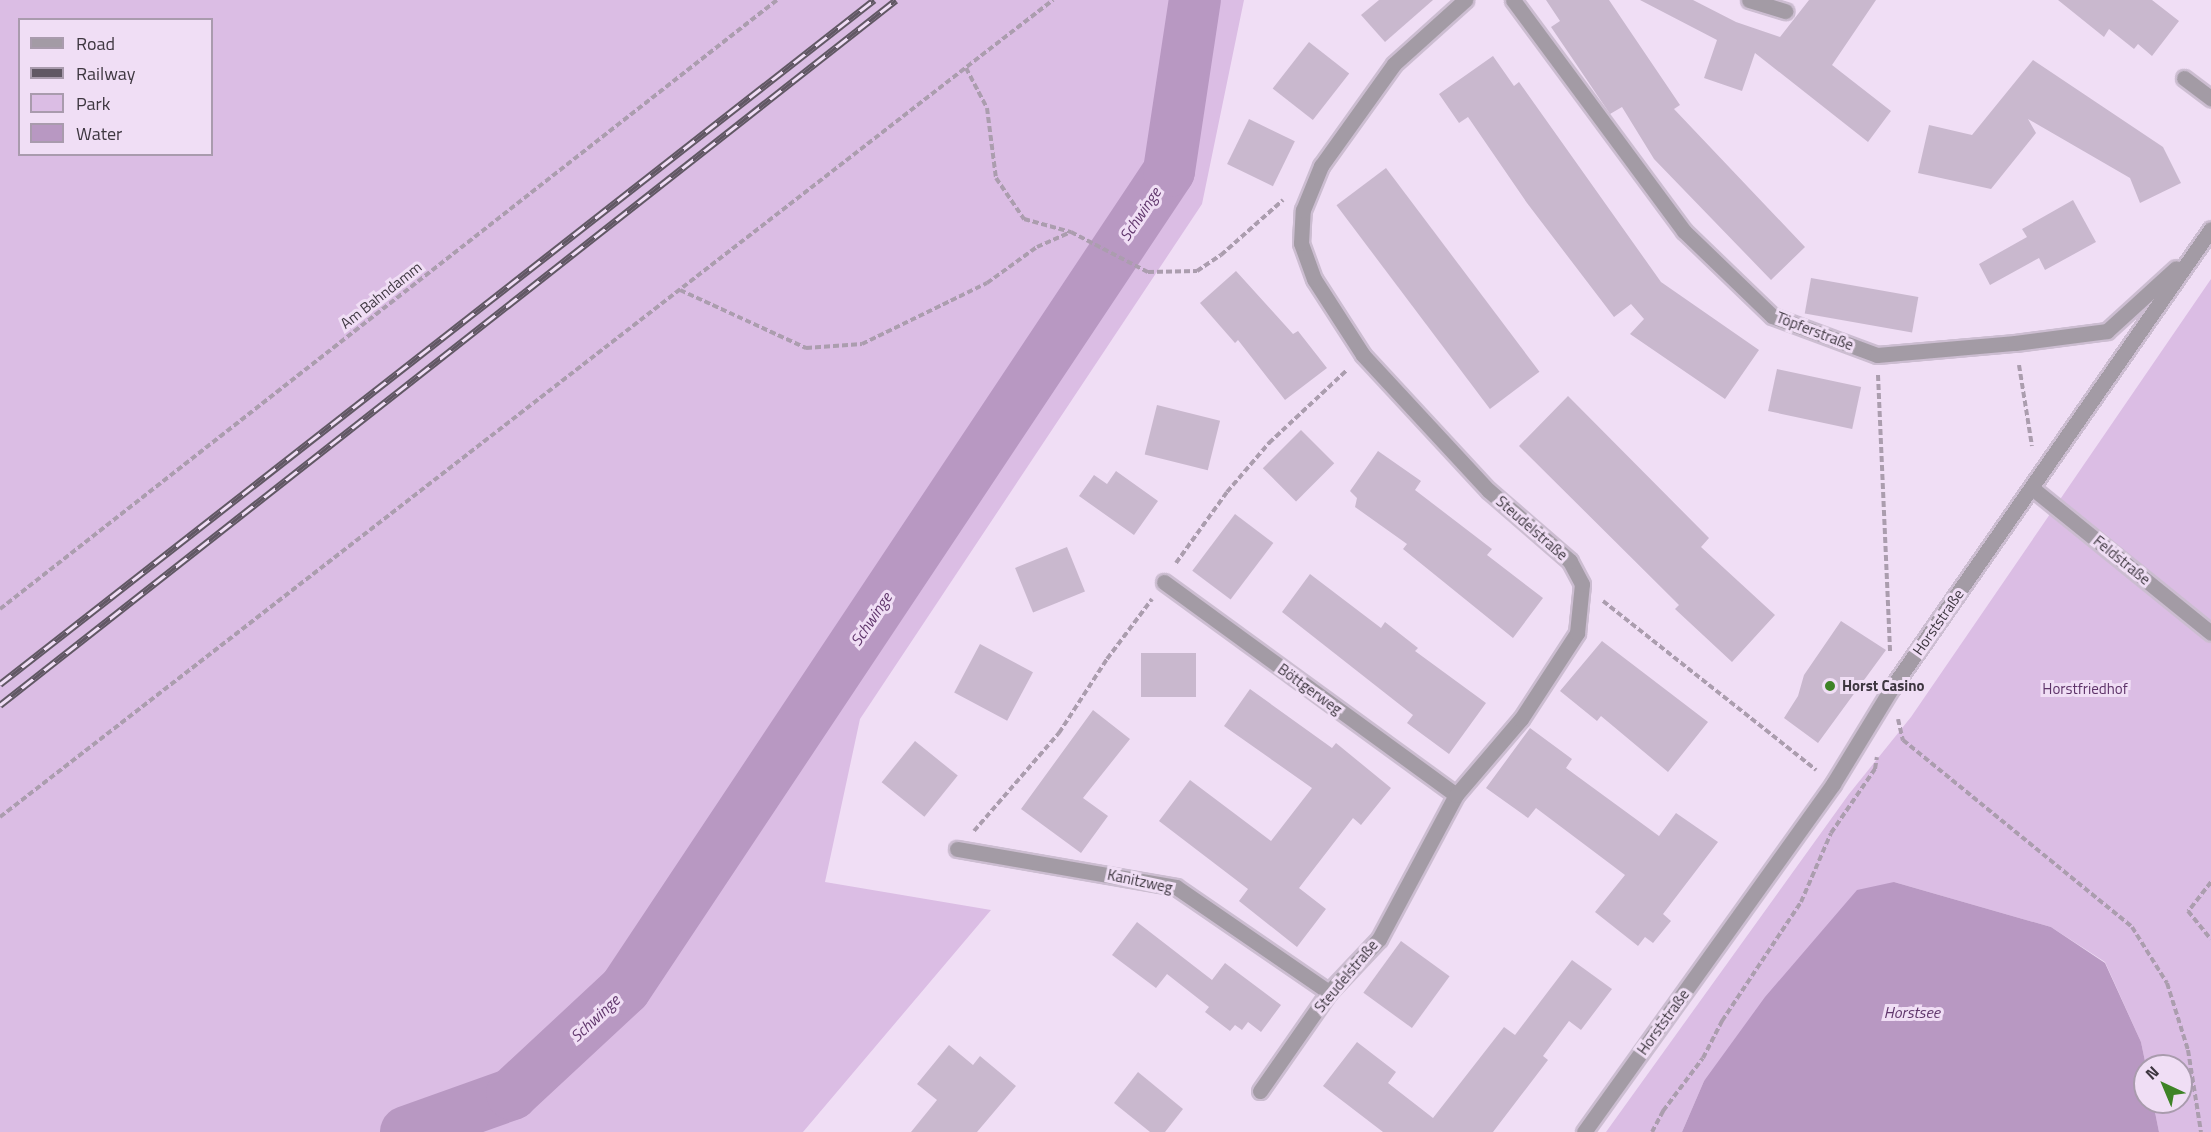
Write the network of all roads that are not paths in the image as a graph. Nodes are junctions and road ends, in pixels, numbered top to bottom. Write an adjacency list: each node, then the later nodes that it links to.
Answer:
1 (1465, 0): 12 (street, Steudelstraße)
2 (1513, 0): 8 (street, Töpferstraße)
3 (1749, 0): 4 (street)
4 (1785, 11)
5 (2184, 78): 6 (street)
6 (2211, 98)
7 (2211, 229): 8 (street, Horststraße)
8 (2196, 250): 9 (street, Horststraße)
9 (2035, 484): 11 (street, Feldstraße); 16 (street, Horststraße)
10 (1164, 582): 12 (street, Böttgerweg)
11 (2211, 633)
12 (1456, 795): 14 (street, Steudelstraße)
13 (957, 849): 14 (street, Kanitzweg)
14 (1329, 992): 15 (street, Steudelstraße)
15 (1260, 1091)
16 (1584, 1132)

